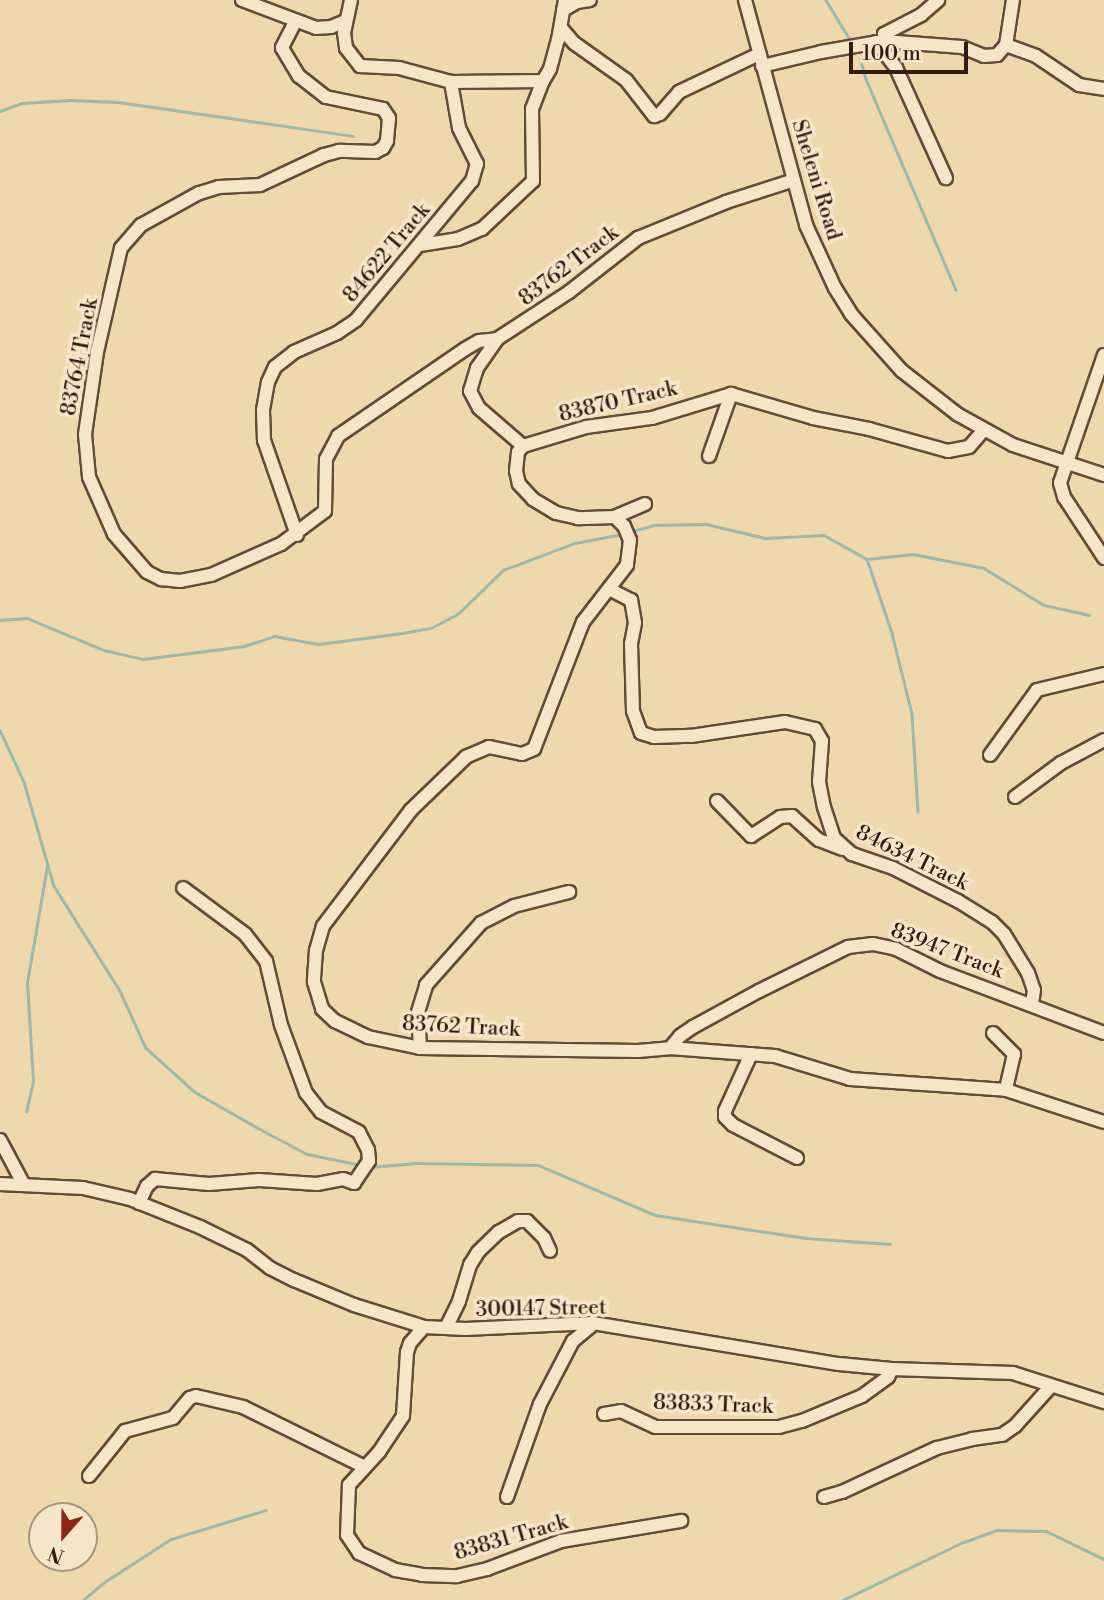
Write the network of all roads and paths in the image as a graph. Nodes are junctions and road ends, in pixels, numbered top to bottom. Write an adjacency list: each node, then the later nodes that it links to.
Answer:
1 (242, 0): 8 (street)
2 (351, 0): 9 (street)
3 (590, 0): 7 (street)
4 (744, 0): 13 (street, Sheleni Road)
5 (938, 0): 11 (street)
6 (1013, 0): 12 (street)
7 (564, 5): 10 (street)
8 (295, 22): 9 (street); 30 (street, 83764 Track)
9 (344, 22): 15 (street)
10 (561, 28): 13 (street); 14 (street)
11 (881, 39): 12 (street); 13 (street); 17 (street)
12 (1006, 45): 16 (street)
13 (760, 60): 18 (street, Sheleni Road)
14 (543, 81): 15 (street); 19 (street)
15 (451, 82): 19 (street, 84622 Track)
16 (1104, 89)
17 (946, 178)
18 (793, 180): 20 (street, 83762 Track); 23 (street, Sheleni Road)
19 (421, 245): 30 (street, 84622 Track)
20 (497, 340): 24 (street, 83762 Track); 30 (street, 83764 Track)
21 (1104, 355): 26 (street)
22 (732, 394): 23 (street); 24 (street, 83870 Track); 25 (street)
23 (985, 430): 26 (street, Sheleni Road)
24 (523, 446): 29 (street)
25 (709, 456)
26 (1065, 463): 27 (street, Sheleni Road); 31 (street)
27 (1104, 475)
28 (645, 504): 29 (street)
29 (615, 517): 32 (street, 83762 Track)
30 (297, 535)
31 (1104, 558)
32 (609, 589): 38 (street, 84634 Track); 44 (street, 83762 Track)
33 (1104, 674): 35 (street)
34 (1104, 740): 36 (street)
35 (990, 755)
36 (1016, 797)
37 (717, 801): 38 (street)
38 (846, 850): 41 (street, 84634 Track)
39 (183, 888): 53 (street)
40 (569, 892): 44 (street)
41 (1031, 1003): 43 (street, 83947 Track); 45 (street, 83947 Track)
42 (993, 1033): 47 (street)
43 (1104, 1033)
44 (420, 1048): 45 (street, 83762 Track)
45 (670, 1048): 46 (street, 83762 Track)
46 (751, 1054): 47 (street, 83762 Track); 50 (street)
47 (1006, 1090): 48 (street, 83762 Track)
48 (1104, 1122)
49 (0, 1140): 51 (street)
50 (797, 1158)
51 (23, 1182): 52 (street, 300147 Street); 53 (street, 300147 Street)
52 (0, 1184)
53 (139, 1203): 56 (street, 300147 Street)
54 (550, 1251): 57 (street)
55 (593, 1323): 57 (street, 300147 Street); 58 (street, 300147 Street); 64 (street)
56 (424, 1327): 57 (street, 300147 Street); 62 (street, 83831 Track)
57 (446, 1328)
58 (892, 1369): 59 (street, 300147 Street); 61 (street, 83833 Track)
59 (1051, 1386): 60 (street, 300147 Street); 65 (street)
60 (1104, 1402)
61 (604, 1414)
62 (365, 1467): 63 (street); 66 (street, 83831 Track)
63 (89, 1476)
64 (507, 1497)
65 (824, 1497)
66 (681, 1521)

